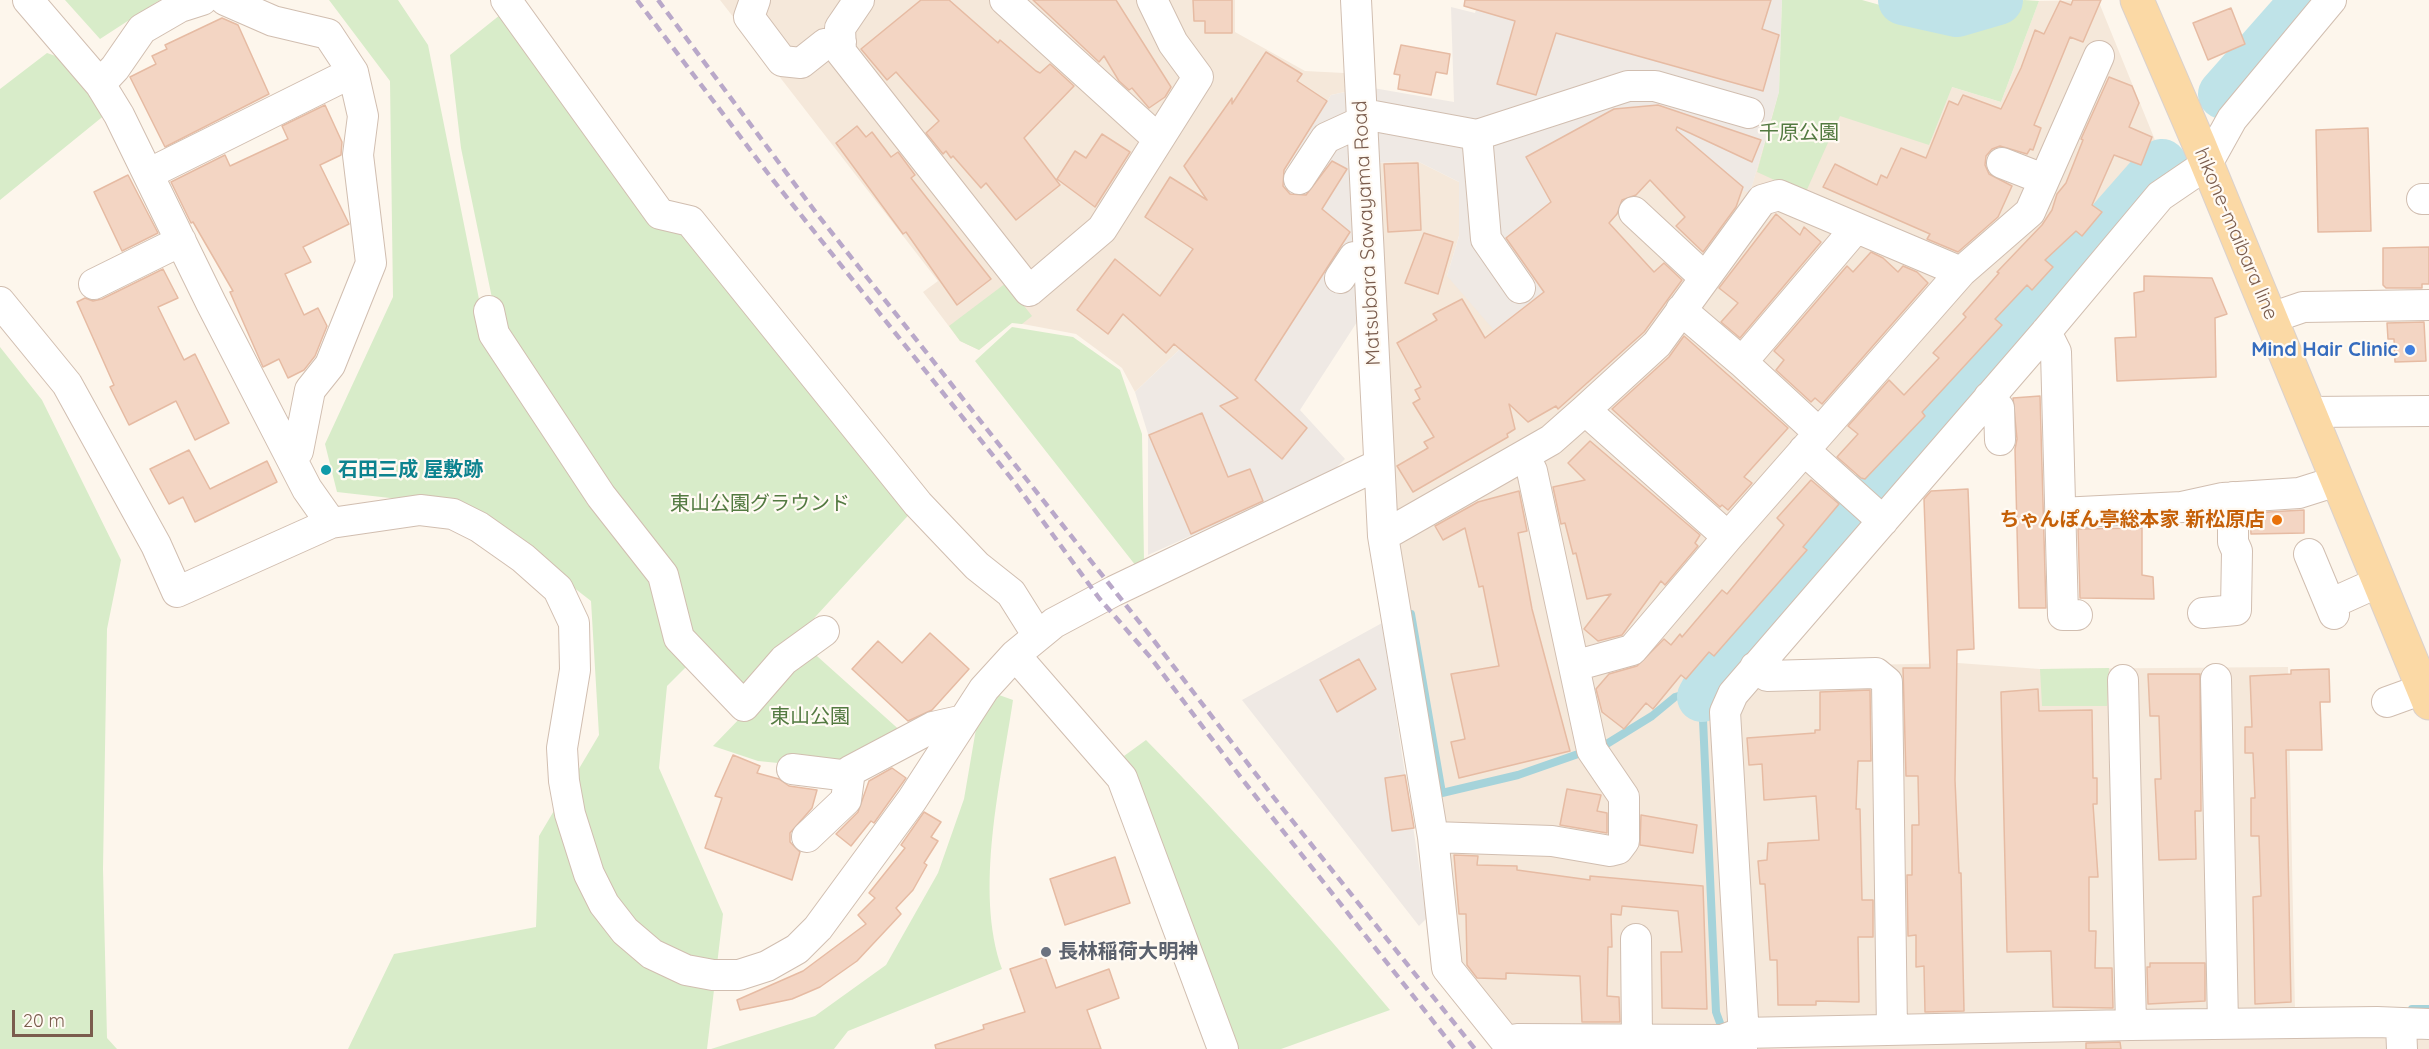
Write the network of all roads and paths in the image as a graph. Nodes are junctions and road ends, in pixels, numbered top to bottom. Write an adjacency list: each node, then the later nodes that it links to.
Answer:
1 (28, 0): 15 (street)
2 (201, 0): 15 (street)
3 (225, 0): 14 (street)
4 (506, 0): 62 (street)
5 (755, 0): 12 (street)
6 (859, 0): 12 (street)
7 (1005, 0): 19 (street)
8 (1152, 0): 19 (street)
9 (1356, 0): 17 (street, Matsubara Sawayama Road)
10 (2137, 0): 21 (main road, hikone-maibara line)
11 (2331, 0): 21 (street)
12 (841, 42): 19 (street)
13 (2099, 56): 24 (street)
14 (353, 72): 22 (street); 47 (street)
15 (100, 84): 22 (street)
16 (1749, 113): 18 (street)
17 (1362, 122): 18 (street); 23 (street); 28 (street, Matsubara Sawayama Road)
18 (1477, 135): 33 (street)
19 (1158, 139)
20 (2002, 163): 24 (street)
21 (2207, 164): 38 (main road, hikone-maibara line); 39 (street)
22 (148, 174): 27 (street)
23 (1299, 179)
24 (2043, 179): 29 (street)
25 (1634, 212): 30 (street)
26 (1856, 228): 29 (street); 30 (street); 40 (street)
27 (181, 241): 32 (street); 47 (street)
28 (1368, 255): 31 (street); 49 (street, Matsubara Sawayama Road)
29 (1961, 272): 46 (street)
30 (1704, 277): 36 (street)
31 (1340, 278)
32 (94, 284)
33 (1520, 288)
34 (0, 302): 54 (street)
35 (2429, 305): 38 (street)
36 (1681, 310): 40 (street); 42 (street)
37 (489, 311): 61 (street)
38 (2271, 318): 44 (main road, hikone-maibara line)
39 (2046, 332): 41 (street); 53 (street)
40 (1742, 362): 46 (street)
41 (1989, 397): 45 (street); 52 (street)
42 (1585, 410): 48 (street); 56 (street)
43 (2429, 411): 44 (street)
44 (2309, 412): 50 (main road, hikone-maibara line)
45 (2000, 440)
46 (1811, 441): 52 (street); 56 (street)
47 (290, 456): 54 (street)
48 (1525, 456): 55 (street); 64 (street)
49 (1378, 465): 55 (street, Matsubara Sawayama Road); 62 (street)
50 (2337, 481): 51 (street); 58 (main road, hikone-maibara line)
51 (2234, 497): 53 (street); 59 (street)
52 (1871, 510): 65 (street)
53 (2060, 513): 60 (street)
54 (331, 523): 70 (street)
55 (1383, 536): 74 (street, Matsubara Sawayama Road)
56 (1728, 537): 64 (street)
57 (2309, 554): 58 (street)
58 (2379, 582): 68 (main road, hikone-maibara line)
59 (2203, 612)
60 (2070, 615)
61 (824, 631)
62 (1038, 636): 63 (street)
63 (1015, 655): 70 (street); 86 (street)
64 (1574, 666): 74 (street)
65 (1755, 667): 80 (street); 84 (street)
66 (2216, 679): 76 (street)
67 (2123, 680): 77 (street)
68 (2426, 696): 69 (street)
69 (2387, 702)
70 (964, 720): 72 (street)
71 (792, 769): 72 (street)
72 (849, 776): 73 (street)
73 (807, 837)
74 (1433, 837): 85 (street, Matsubara Sawayama Road)
75 (1636, 939): 82 (street)
76 (2223, 1024): 79 (street); 81 (street)
77 (2131, 1025): 81 (street); 83 (street)
78 (2411, 1033): 79 (street)
79 (2315, 1036)
80 (1896, 1037): 83 (street); 84 (street)
81 (2192, 1037)
82 (1636, 1038): 84 (street); 85 (street)
83 (2050, 1038)
84 (1742, 1041)
85 (1510, 1047)
86 (1223, 1049)

